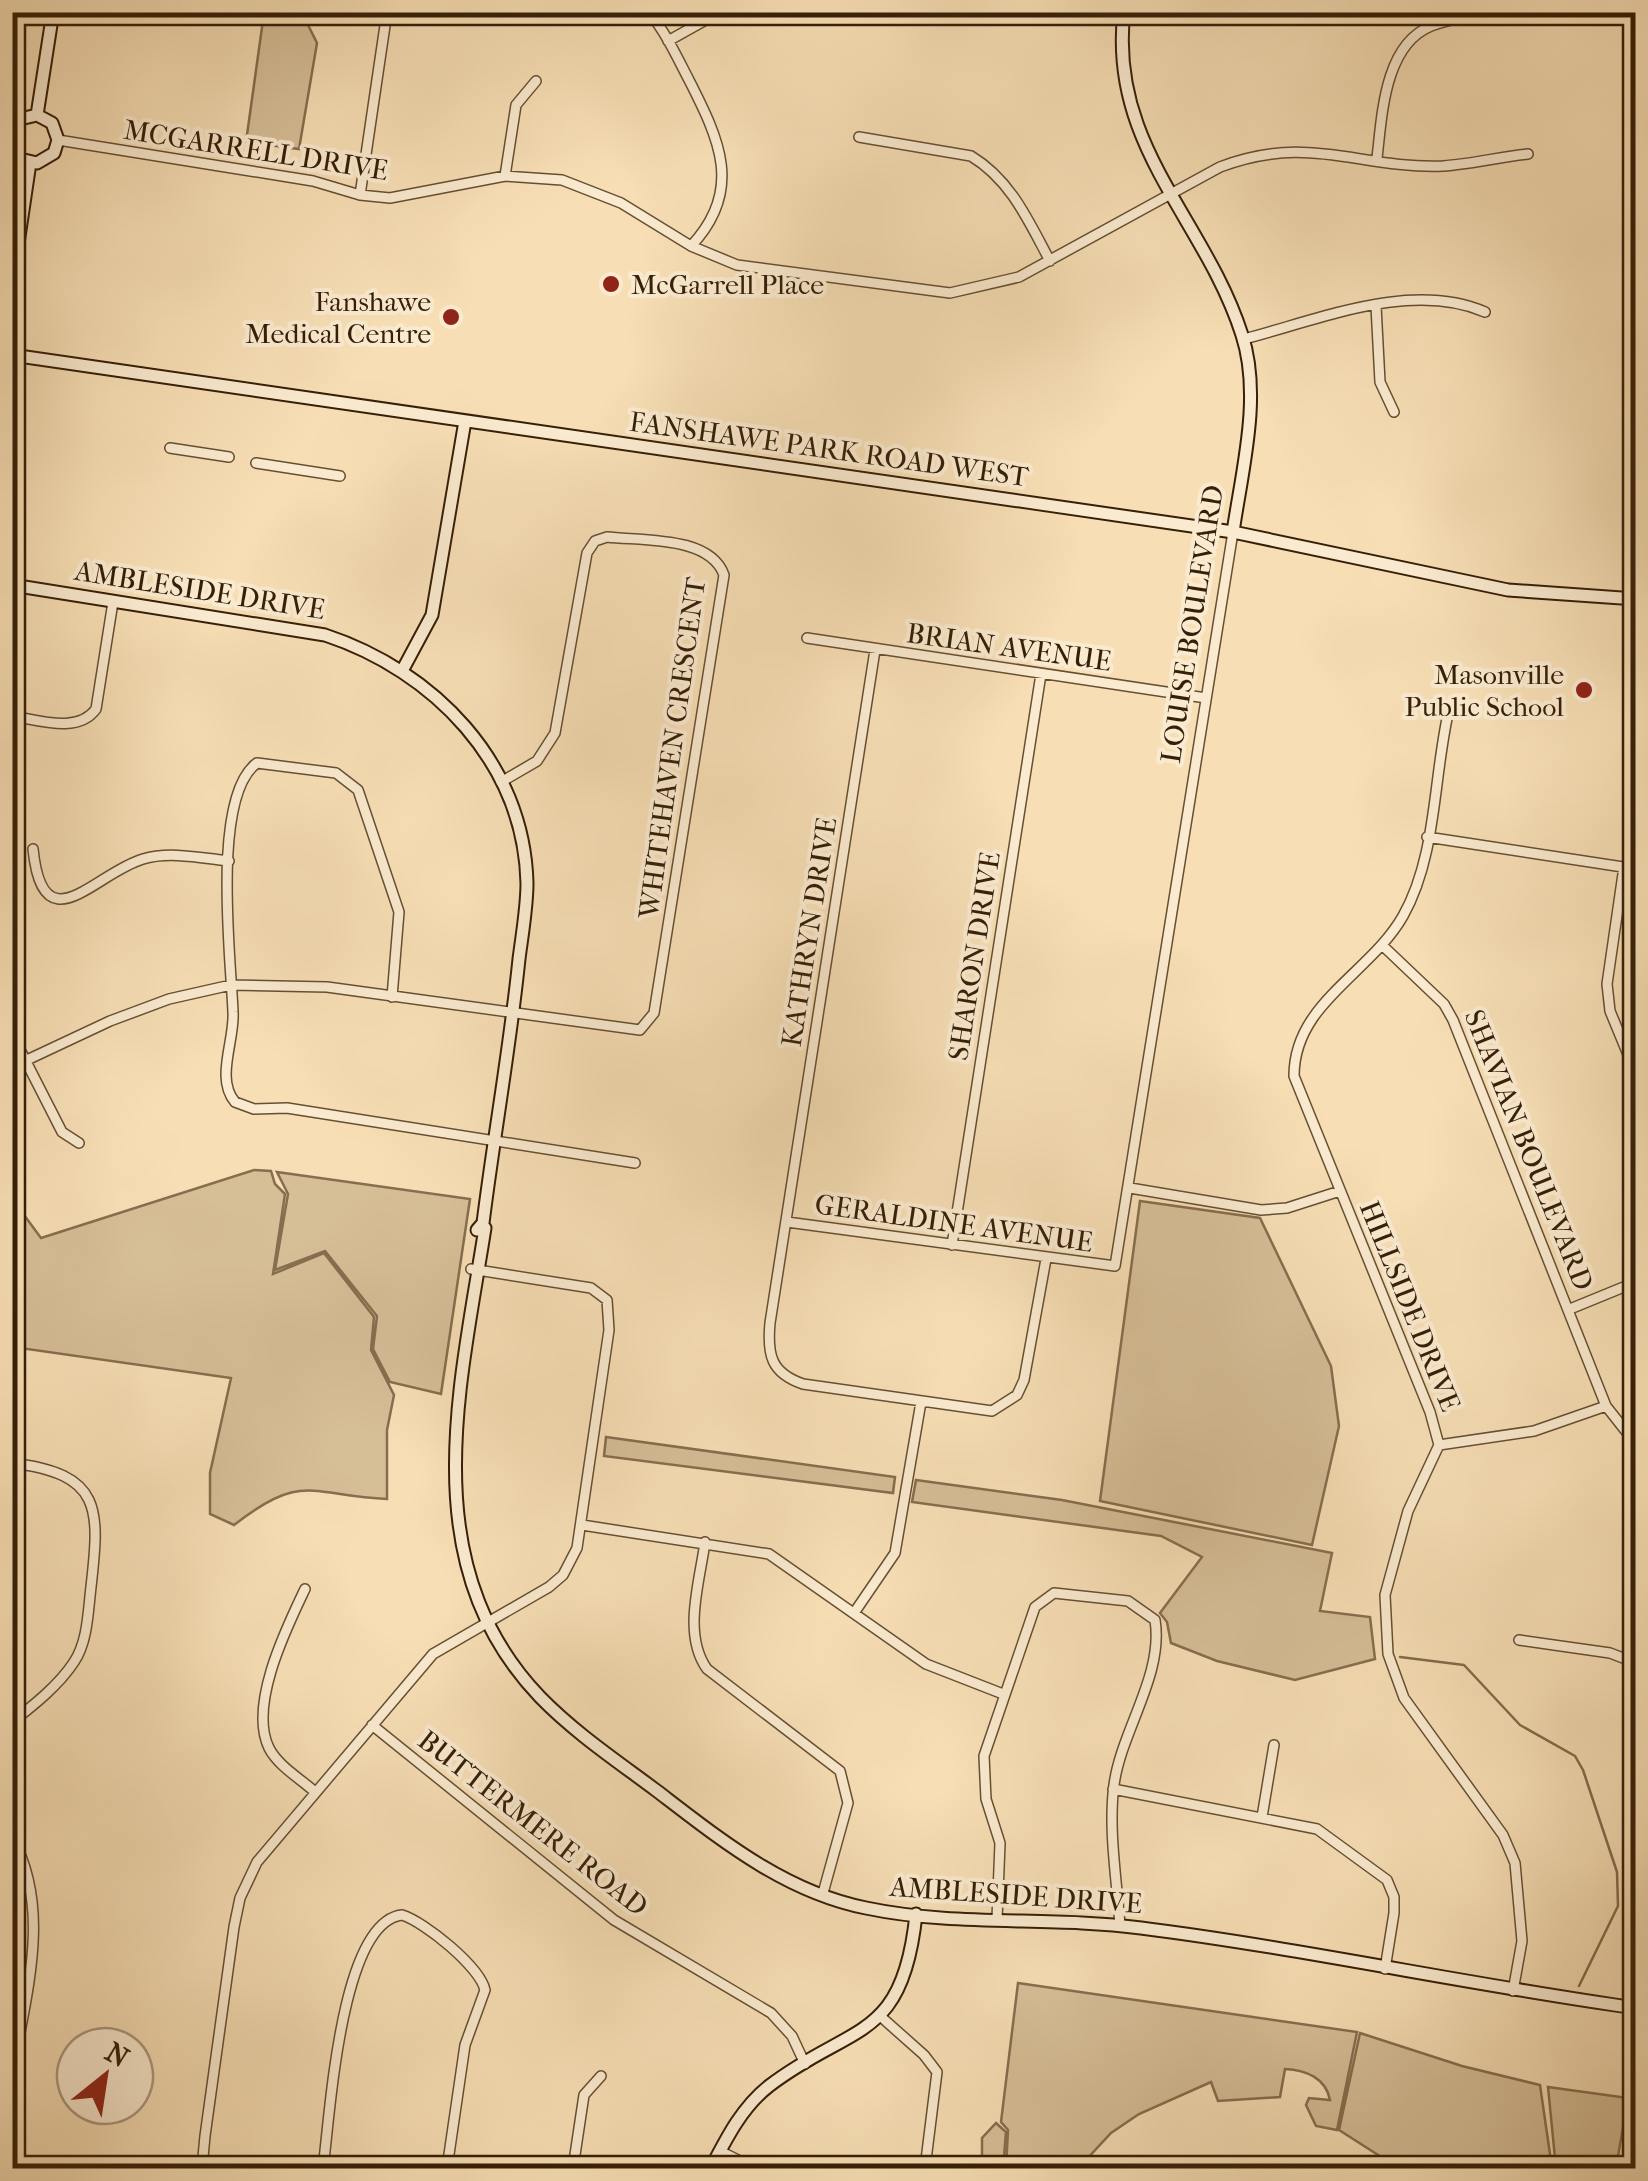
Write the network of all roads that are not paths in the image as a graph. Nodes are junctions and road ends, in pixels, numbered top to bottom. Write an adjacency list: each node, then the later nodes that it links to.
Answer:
1 (53, 12): 13 (street)
2 (112, 12): 3 (street)
3 (184, 12)
4 (386, 12): 22 (street)
5 (649, 12): 11 (street)
6 (720, 12): 11 (street)
7 (958, 12): 8 (street)
8 (984, 12)
9 (1124, 12): 23 (street, LOUISE BOULEVARD)
10 (1484, 12): 19 (street)
11 (668, 40): 24 (street)
12 (536, 81): 21 (street)
13 (37, 115): 14 (street); 16 (street)
14 (12, 130)
15 (859, 137): 25 (street)
16 (58, 140): 20 (street); 22 (street, MCGARRELL DRIVE)
17 (12, 150): 20 (street)
18 (1528, 154): 19 (street, MCGARRELL DRIVE)
19 (1377, 158): 23 (street, MCGARRELL DRIVE)
20 (30, 163): 26 (street)
21 (504, 176): 22 (street, MCGARRELL DRIVE); 24 (street, MCGARRELL DRIVE)
22 (360, 195)
23 (1169, 196): 25 (street, MCGARRELL DRIVE); 29 (street, LOUISE BOULEVARD)
24 (691, 246): 25 (street, MCGARRELL DRIVE)
25 (1050, 261)
26 (12, 284)
27 (1376, 306): 28 (street); 29 (street); 31 (street)
28 (1485, 312)
29 (1244, 338): 37 (street, LOUISE BOULEVARD)
30 (12, 355): 32 (street, FANSHAWE PARK ROAD WEST)
31 (1394, 412)
32 (465, 421): 37 (street, FANSHAWE PARK ROAD WEST); 43 (street)
33 (170, 448): 34 (street)
34 (230, 456)
35 (256, 463): 36 (street)
36 (340, 476)
37 (1233, 532): 39 (street, FANSHAWE PARK ROAD WEST); 45 (street, LOUISE BOULEVARD)
38 (12, 586): 40 (street, AMBLESIDE DRIVE)
39 (1636, 598)
40 (112, 602): 43 (street, AMBLESIDE DRIVE); 47 (street)
41 (807, 638): 42 (street, BRIAN AVENUE)
42 (875, 650): 44 (street, BRIAN AVENUE); 67 (street, KATHRYN DRIVE)
43 (402, 671): 48 (street, AMBLESIDE DRIVE)
44 (1041, 674): 45 (street, BRIAN AVENUE); 68 (street, SHARON DRIVE)
45 (1206, 698): 65 (street, LOUISE BOULEVARD)
46 (1450, 706): 49 (street, HILLSIDE DRIVE)
47 (12, 716)
48 (500, 782): 57 (street, AMBLESIDE DRIVE); 57 (street, WHITEHAVEN CRESCENT)
49 (1427, 837): 52 (street); 54 (street, HILLSIDE DRIVE)
50 (33, 849): 51 (street)
51 (229, 860): 55 (street); 56 (street)
52 (1624, 867): 53 (street); 61 (street)
53 (1636, 869)
54 (1382, 945): 66 (street, HILLSIDE DRIVE); 73 (street, SHAVIAN BOULEVARD)
55 (231, 984): 56 (street); 59 (street); 62 (street)
56 (392, 997): 57 (street)
57 (514, 1015): 62 (street, AMBLESIDE DRIVE)
58 (12, 1034): 59 (street)
59 (26, 1062): 60 (street); 63 (street)
60 (12, 1067)
61 (1636, 1074)
62 (494, 1141): 64 (street); 71 (street, AMBLESIDE DRIVE)
63 (80, 1144)
64 (635, 1163)
65 (1130, 1188): 66 (street); 70 (street, LOUISE BOULEVARD)
66 (1340, 1190): 76 (street, HILLSIDE DRIVE)
67 (787, 1222): 68 (street, GERALDINE AVENUE); 74 (street, KATHRYN DRIVE)
68 (952, 1246): 69 (street, GERALDINE AVENUE)
69 (1046, 1259): 70 (street, GERALDINE AVENUE); 74 (street)
70 (1114, 1266)
71 (475, 1270): 79 (street); 83 (street, AMBLESIDE DRIVE)
72 (1636, 1282): 73 (street)
73 (1570, 1309): 75 (street, SHAVIAN BOULEVARD)
74 (921, 1402): 82 (street)
75 (1606, 1406): 76 (street); 77 (street, SHAVIAN BOULEVARD)
76 (1439, 1444): 99 (street, HILLSIDE DRIVE)
77 (1636, 1444)
78 (12, 1462): 87 (street)
79 (582, 1525): 80 (street); 83 (street)
80 (705, 1542): 82 (street); 94 (street)
81 (305, 1589): 91 (street)
82 (854, 1612): 86 (street)
83 (490, 1621): 88 (street); 94 (street, AMBLESIDE DRIVE)
84 (1519, 1640): 85 (street)
85 (1636, 1663)
86 (1003, 1694): 90 (street); 96 (street)
87 (12, 1722)
88 (372, 1724): 91 (street); 102 (street, BUTTERMERE ROAD)
89 (1274, 1745): 92 (street)
90 (1113, 1790): 92 (street); 97 (street)
91 (315, 1792): 106 (street)
92 (1262, 1818): 98 (street)
93 (12, 1837): 103 (street)
94 (822, 1893): 95 (street, AMBLESIDE DRIVE)
95 (916, 1914): 96 (street, AMBLESIDE DRIVE); 101 (street)
96 (997, 1919): 97 (street, AMBLESIDE DRIVE)
97 (1120, 1926): 98 (street, AMBLESIDE DRIVE)
98 (1385, 1969): 99 (street, AMBLESIDE DRIVE)
99 (1513, 1991): 100 (street, AMBLESIDE DRIVE)
100 (1636, 2008)
101 (879, 2015): 102 (street); 112 (street)
102 (805, 2064): 105 (street)
103 (12, 2076)
104 (601, 2076): 109 (street)
105 (720, 2151): 110 (street); 111 (street)
106 (210, 2168)
107 (323, 2168): 108 (street)
108 (448, 2168)
109 (573, 2168)
110 (711, 2168)
111 (754, 2168)
112 (926, 2168)
113 (1304, 2168): 114 (street)
114 (1313, 2168)

